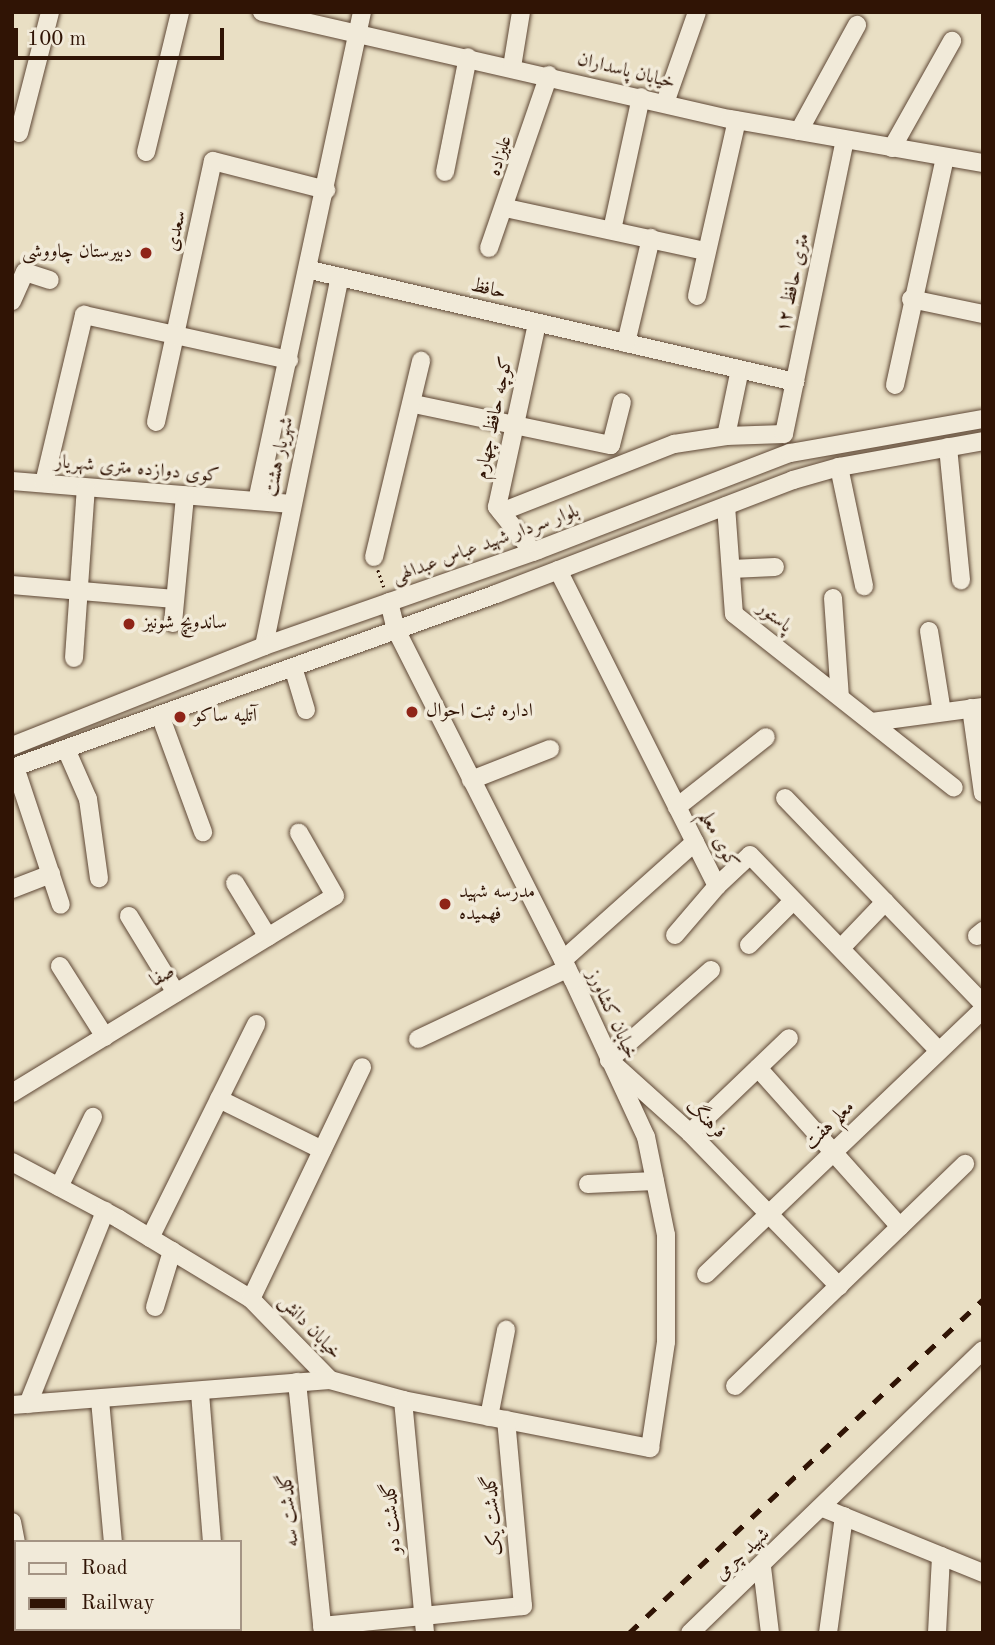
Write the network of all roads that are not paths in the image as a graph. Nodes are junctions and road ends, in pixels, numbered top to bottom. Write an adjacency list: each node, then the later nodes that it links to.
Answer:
1 (50, 12): 17 (street)
2 (180, 12): 20 (street)
3 (362, 12): 8 (street)
4 (521, 12): 11 (street)
5 (697, 12): 14 (street)
6 (266, 13): 8 (street, خیابان پاسداران)
7 (857, 25): 16 (street)
8 (357, 33): 10 (street, خیابان پاسداران); 24 (street)
9 (952, 41): 19 (street)
10 (468, 57): 11 (street, خیابان پاسداران); 23 (street)
11 (512, 67): 12 (street, خیابان پاسداران)
12 (549, 75): 13 (street, خیابان پاسداران); 25 (street, علیزاده)
13 (641, 97): 14 (street, خیابان پاسداران); 26 (street)
14 (665, 103): 15 (street, خیابان پاسداران)
15 (737, 120): 16 (street, خیابان پاسداران); 29 (street)
16 (799, 131): 18 (street, خیابان پاسداران)
17 (19, 133)
18 (845, 140): 19 (street, خیابان پاسداران); 43 (street, ۱۲ متری حافظ)
19 (892, 148): 21 (street, خیابان پاسداران)
20 (146, 152)
21 (945, 157): 22 (street, خیابان پاسداران); 34 (street)
22 (983, 163)
23 (445, 172)
24 (326, 190): 30 (street); 38 (street, سعدی)
25 (506, 208): 26 (street); 28 (street, علیزاده)
26 (612, 230): 27 (street)
27 (651, 238): 29 (street); 39 (street)
28 (489, 248)
29 (705, 251): 33 (street)
30 (310, 270): 31 (street, حافظ); 40 (street)
31 (340, 277): 37 (street, حافظ); 59 (street, شهریار هشت)
32 (50, 280): 35 (street)
33 (697, 296)
34 (911, 299): 36 (street); 44 (street)
35 (12, 301)
36 (983, 314)
37 (537, 323): 39 (street, حافظ); 49 (street, کوچه حافظ چهارم)
38 (177, 335): 40 (street); 48 (street, سعدی); 55 (street)
39 (626, 343): 42 (street, حافظ)
40 (289, 360): 58 (street)
41 (421, 361): 46 (street)
42 (740, 369): 43 (street, حافظ); 50 (street)
43 (795, 382): 50 (street, ۱۲ متری حافظ)
44 (895, 385)
45 (622, 402): 49 (street)
46 (414, 404): 49 (street); 63 (street)
47 (983, 419): 62 (street, بلوار سردار شهید عباس عبدالهی)
48 (156, 422)
49 (514, 426): 61 (street, کوچه حافظ چهارم)
50 (726, 436): 61 (street)
51 (983, 441): 52 (street)
52 (948, 447): 53 (street); 67 (street)
53 (839, 467): 60 (street); 69 (street)
54 (12, 481): 55 (street, کوی دوازده متری شهریار)
55 (44, 483): 56 (street, کوی دوازده متری شهریار)
56 (86, 488): 57 (street, کوی دوازده متری شهریار); 70 (street)
57 (185, 496): 58 (street, کوی دوازده متری شهریار); 72 (street)
58 (257, 502): 59 (street, کوی دوازده متری شهریار)
59 (292, 504): 77 (street, شهریار هشت)
60 (726, 506): 65 (street, پاستور); 66 (street)
61 (501, 512): 62 (street)
62 (533, 552): 73 (street, بلوار سردار شهید عباس عبدالهی)
63 (374, 557)
64 (775, 567): 65 (street)
65 (731, 569): 80 (street, پاستور)
66 (558, 570): 75 (street); 95 (street, کوی معلم)
67 (961, 580)
68 (12, 585): 70 (street)
69 (863, 586)
70 (78, 591): 72 (street); 78 (street)
71 (834, 598): 80 (street)
72 (174, 599): 74 (street)
73 (389, 602): 75 (street, خیابان کشاورز); 77 (street, بلوار سردار شهید عباس عبدالهی)
74 (173, 623)
75 (396, 630): 79 (street); 91 (street, خیابان کشاورز)
76 (929, 631): 83 (street)
77 (264, 646): 87 (street, بلوار سردار شهید عباس عبدالهی)
78 (74, 658)
79 (293, 667): 82 (street); 84 (street)
80 (840, 697): 85 (street, پاستور)
81 (977, 707): 83 (street); 93 (street)
82 (306, 710)
83 (942, 712): 85 (street)
84 (160, 715): 88 (street); 96 (street)
85 (872, 722): 92 (street, پاستور)
86 (766, 737): 95 (street)
87 (12, 746)
88 (66, 749): 90 (street); 100 (street)
89 (550, 749): 91 (street)
90 (14, 768): 99 (street)
91 (471, 780): 112 (street, خیابان کشاورز)
92 (954, 788)
93 (983, 793)
94 (785, 798): 105 (street)
95 (677, 807): 98 (street, کوی معلم)
96 (203, 832)
97 (299, 834): 109 (street, صفا)
98 (695, 842): 102 (street, کوی معلم); 112 (street)
99 (51, 874): 103 (street); 106 (street)
100 (99, 878)
101 (234, 883): 109 (street)
102 (717, 886): 104 (street, کوی معلم); 108 (street)
103 (12, 889)
104 (793, 901): 110 (street); 111 (street, کوی معلم)
105 (885, 902): 111 (street); 116 (street)
106 (61, 905)
107 (129, 916): 115 (street)
108 (675, 935)
109 (268, 937): 115 (street, صفا)
110 (748, 946)
111 (841, 948): 121 (street, کوی معلم)
112 (565, 965): 120 (street); 122 (street, خیابان کشاورز)
113 (60, 966): 118 (street)
114 (711, 970): 122 (street)
115 (176, 993): 118 (street, صفا)
116 (983, 1007): 121 (street, معلم هفت)
117 (256, 1024): 126 (street)
118 (105, 1037): 125 (street, صفا)
119 (789, 1038): 124 (street)
120 (418, 1039)
121 (939, 1051): 130 (street, معلم هفت)
122 (609, 1060): 128 (street, فرهنگ); 133 (street, خیابان کشاورز)
123 (362, 1067): 129 (street)
124 (758, 1068): 128 (street); 130 (street)
125 (14, 1087)
126 (219, 1099): 129 (street); 139 (street)
127 (93, 1117): 135 (street)
128 (690, 1133): 137 (street, فرهنگ)
129 (322, 1150): 143 (street)
130 (835, 1150): 137 (street, معلم هفت); 138 (street)
131 (12, 1162): 135 (street, خیابان دانش)
132 (965, 1164): 138 (street)
133 (655, 1181): 134 (street); 155 (street, خیابان کشاورز)
134 (588, 1184)
135 (59, 1187): 136 (street, خیابان دانش)
136 (105, 1211): 139 (street, خیابان دانش); 153 (street)
137 (770, 1213): 141 (street, معلم هفت); 142 (street, فرهنگ)
138 (900, 1227): 142 (street)
139 (150, 1238): 140 (street, خیابان دانش)
140 (172, 1251): 143 (street, خیابان دانش); 144 (street)
141 (706, 1274)
142 (839, 1286): 149 (street)
143 (251, 1299): 147 (street, خیابان دانش)
144 (155, 1307)
145 (506, 1330): 154 (street, گلدشت یک)
146 (983, 1350): 156 (street, شهید چرمی)
147 (330, 1380): 148 (street); 152 (street, خیابان دانش)
148 (297, 1382): 150 (street); 166 (street, گلدشت سه)
149 (735, 1386)
150 (200, 1393): 151 (street); 161 (street)
151 (100, 1400): 153 (street); 160 (street)
152 (403, 1400): 154 (street, خیابان دانش); 165 (street, گلدشت دو)
153 (20, 1405)
154 (497, 1419): 155 (street, خیابان دانش); 165 (street, گلدشت یک)
155 (650, 1448)
156 (823, 1508): 157 (street); 163 (street, شهید چرمی)
157 (844, 1516): 162 (street); 170 (street)
158 (12, 1522): 159 (street)
159 (16, 1540)
160 (113, 1540)
161 (212, 1540)
162 (941, 1556): 164 (street); 171 (street)
163 (762, 1567): 168 (street, شهید چرمی); 169 (street)
164 (983, 1573)
165 (424, 1613): 166 (street); 167 (street, گلدشت دو)
166 (323, 1630)
167 (425, 1633)
168 (690, 1633)
169 (770, 1633)
170 (828, 1633)
171 (937, 1633)

